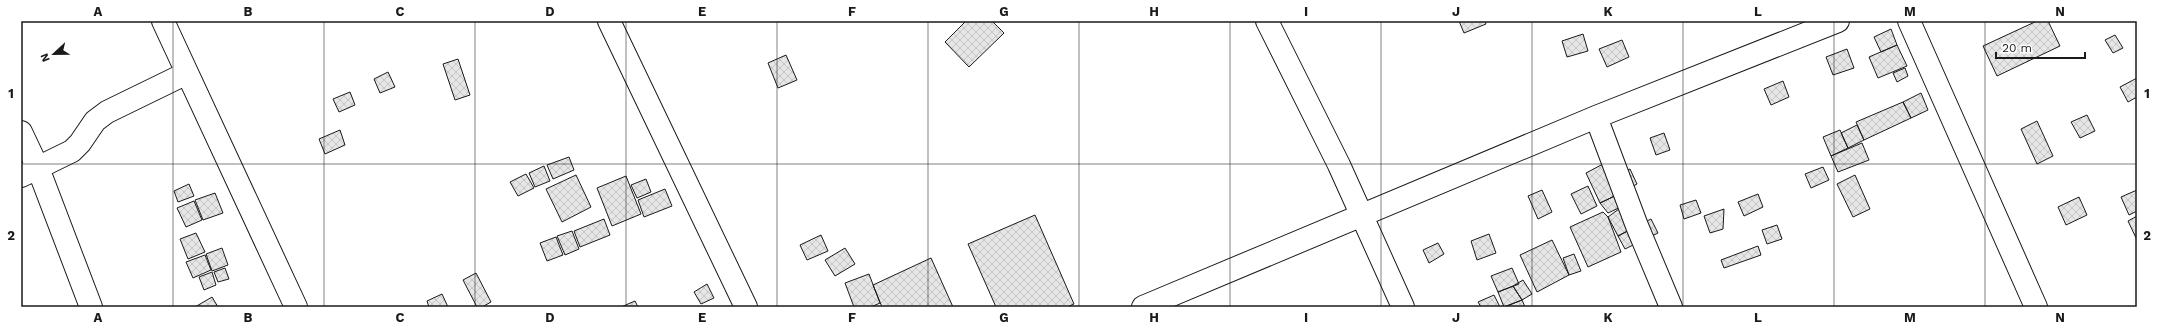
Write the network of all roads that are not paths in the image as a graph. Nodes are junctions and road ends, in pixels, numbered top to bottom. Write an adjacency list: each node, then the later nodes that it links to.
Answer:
1 (163, 21): 6 (street)
2 (609, 21): 13 (street)
3 (1268, 21): 10 (street)
4 (1838, 21): 7 (street)
5 (1909, 21): 17 (street)
6 (187, 73): 9 (street); 12 (street)
7 (1596, 117): 10 (street); 16 (street)
8 (21, 132): 9 (street)
9 (30, 172): 11 (street)
10 (1362, 216): 14 (street); 15 (street)
11 (92, 307)
12 (296, 307)
13 (746, 307)
14 (1143, 307)
15 (1403, 307)
16 (1671, 307)
17 (2036, 307)

